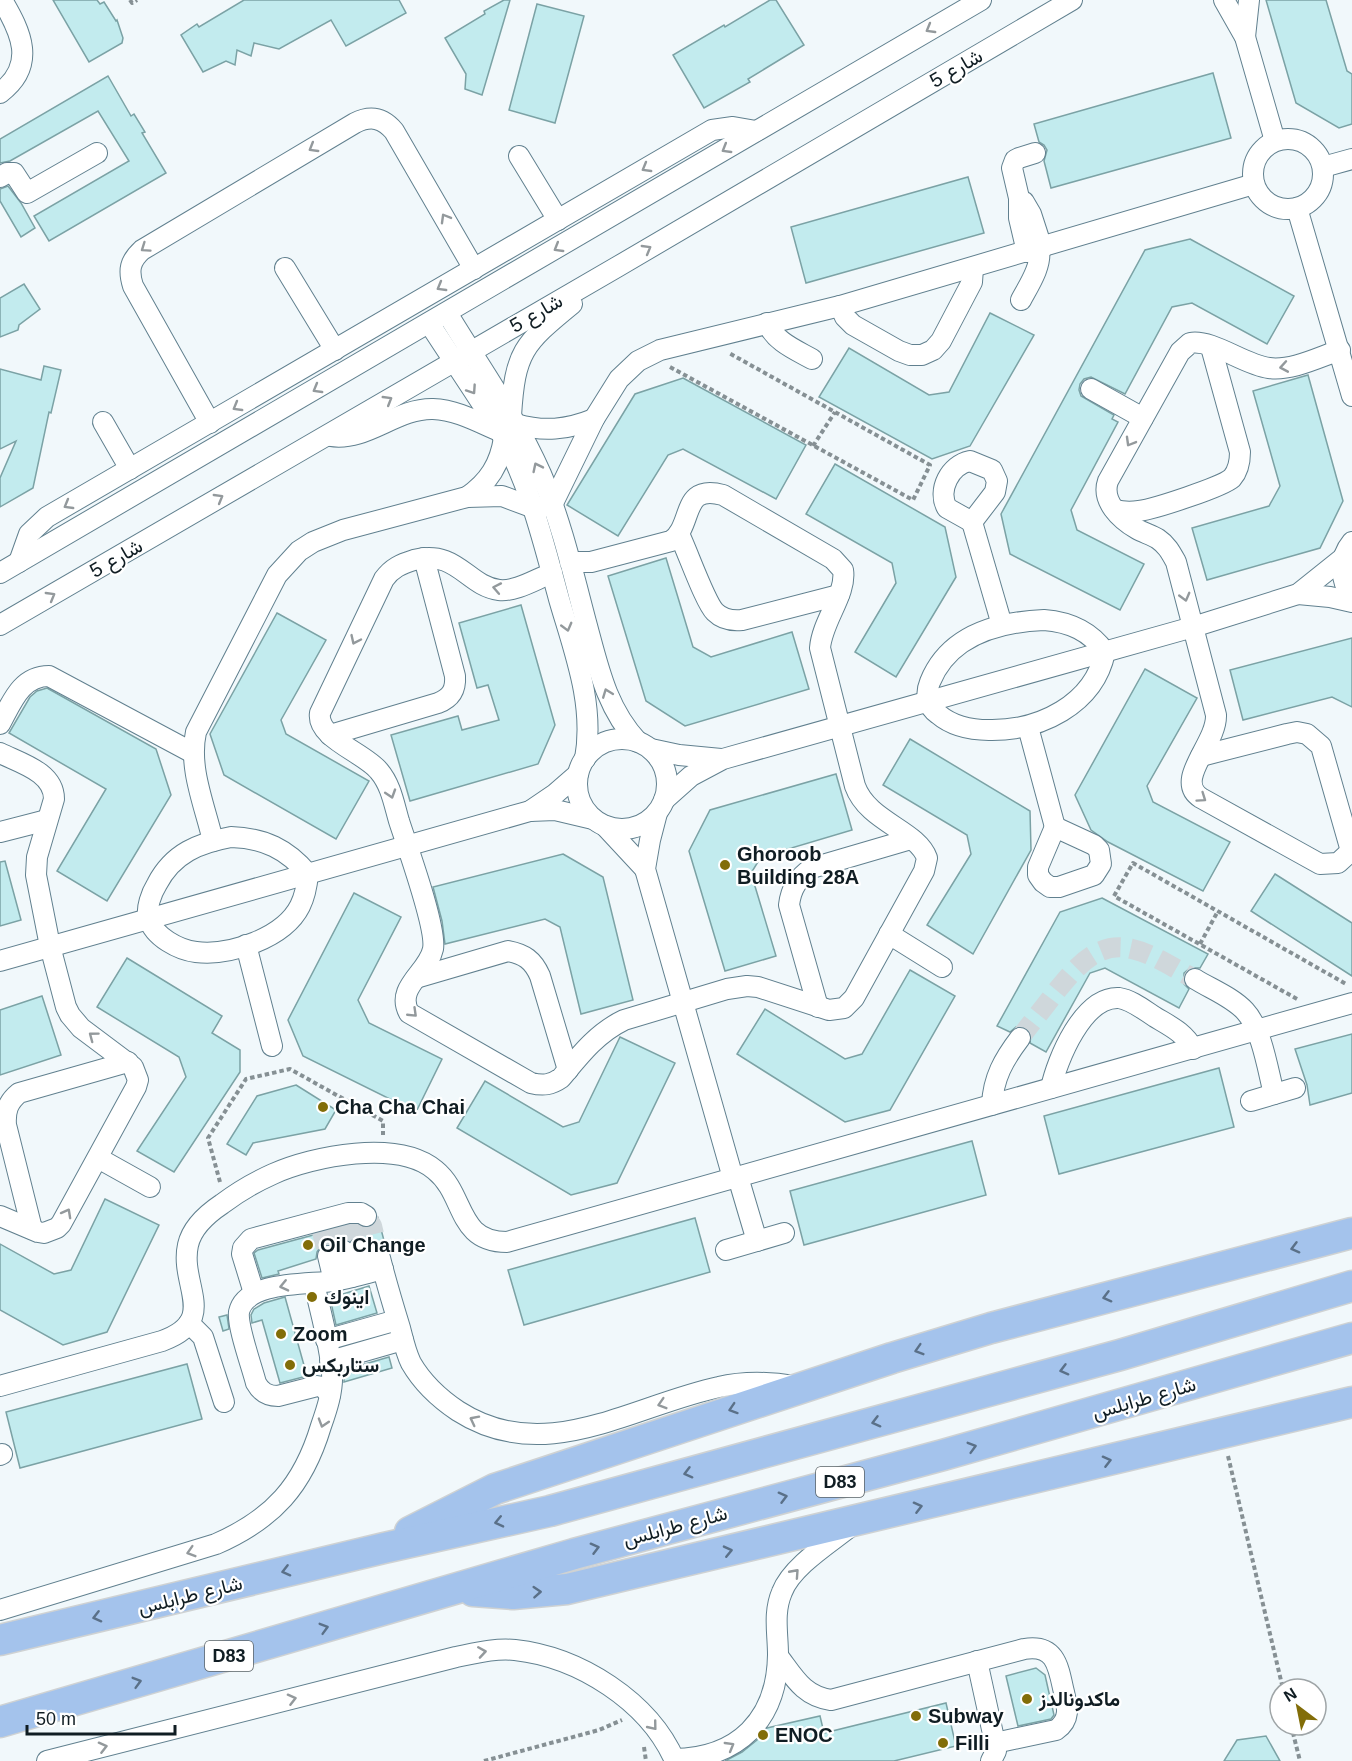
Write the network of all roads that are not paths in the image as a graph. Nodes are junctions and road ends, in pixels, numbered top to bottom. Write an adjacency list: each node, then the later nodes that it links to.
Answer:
1 (2, 0): 7 (street)
2 (981, 0): 8 (street, one-way to 8)
3 (1072, 0): 20 (street, شارع 5, one-way to 3)
4 (1224, 0): 6 (street)
5 (1249, 0): 6 (street)
6 (1245, 37): 9 (street)
7 (0, 93)
8 (756, 131): 18 (street, one-way to 18); 26 (street, one-way to 26)
9 (1275, 141): 14 (street); 16 (street)
10 (97, 153): 15 (street)
11 (1035, 153): 19 (street)
12 (519, 156): 18 (street)
13 (1352, 159): 14 (street)
14 (1323, 167): 17 (street)
15 (0, 177)
16 (1254, 184): 17 (street); 19 (street)
17 (1297, 208): 30 (street)
18 (558, 220): 22 (street)
19 (1036, 250): 23 (street); 24 (street)
20 (617, 267): 32 (street, شارع 5); 40 (street)
21 (285, 268): 31 (street)
22 (474, 268): 31 (street, one-way to 31); 39 (street, one-way to 39)
23 (973, 268): 25 (street); 25 (street)
24 (1021, 300)
25 (840, 306): 28 (street)
26 (447, 313): 27 (street); 32 (street)
27 (429, 323): 32 (street); 51 (street, one-way to 51)
28 (767, 323): 33 (street); 37 (street)
29 (1210, 347): 30 (street, one-way to 29); 36 (street); 45 (street)
30 (1345, 349): 35 (street)
31 (335, 350): 39 (street, one-way to 39)
32 (462, 356): 40 (street); 41 (street, شارع 5, one-way to 32)
33 (812, 359)
34 (1091, 389): 36 (street)
35 (1352, 396)
36 (1143, 418): 45 (street, one-way to 45)
37 (594, 420): 40 (street); 44 (street)
38 (103, 422): 42 (street)
39 (210, 423): 42 (street)
40 (507, 428): 41 (street); 43 (street); 44 (street)
41 (328, 436): 58 (street, شارع 5, one-way to 41)
42 (130, 469): 51 (street, one-way to 51)
43 (467, 497): 44 (street); 69 (street)
44 (543, 507): 50 (street); 53 (street)
45 (1115, 510): 60 (street, one-way to 60)
46 (972, 522): 59 (street)
47 (680, 534): 50 (street); 55 (street); 55 (street)
48 (1348, 550): 54 (street); 56 (street)
49 (424, 558): 53 (street, one-way to 49); 66 (street, one-way to 66); 66 (street)
50 (570, 561): 67 (street, one-way to 50)
51 (19, 562): 52 (street)
52 (0, 573)
53 (552, 573): 72 (street, one-way to 72)
54 (1298, 594): 57 (street); 60 (street)
55 (839, 595): 64 (street)
56 (1352, 597)
57 (1352, 602)
58 (0, 625)
59 (1002, 625): 61 (street); 62 (street)
60 (1193, 627): 61 (street); 70 (street)
61 (1105, 652): 62 (street); 65 (street)
62 (927, 701): 64 (street); 65 (street)
63 (0, 724): 69 (street)
64 (838, 725): 71 (street); 79 (street)
65 (1029, 727): 77 (street)
66 (330, 735): 81 (street, one-way to 81)
67 (644, 745): 71 (street); 72 (street); 73 (street)
68 (0, 753): 75 (street)
69 (193, 753): 80 (street)
70 (1201, 756): 82 (street, one-way to 82); 82 (street)
71 (723, 759): 73 (street)
72 (581, 766): 74 (street); 76 (street)
73 (661, 807): 76 (street); 83 (street)
74 (530, 811): 76 (street); 81 (street)
75 (47, 820): 78 (street); 88 (street)
76 (599, 823): 83 (street)
77 (1055, 827)
78 (0, 832)
79 (911, 839): 86 (street); 95 (street)
80 (213, 841): 84 (street); 85 (street)
81 (407, 845): 84 (street); 91 (street)
82 (1352, 850)
83 (645, 869): 93 (street)
84 (308, 874): 85 (street); 87 (street)
85 (148, 918): 87 (street); 88 (street)
86 (889, 934): 90 (street); 95 (street)
87 (246, 945): 98 (street)
88 (50, 946): 89 (street); 100 (street, one-way to 88)
89 (0, 961)
90 (942, 967)
91 (416, 978): 101 (street, one-way to 101); 101 (street)
92 (1195, 979): 96 (street)
93 (683, 1003): 95 (street); 101 (street); 106 (street)
94 (1352, 1003): 96 (street)
95 (818, 1007)
96 (1252, 1032): 99 (street); 103 (street)
97 (1020, 1038): 104 (street)
98 (272, 1046)
99 (1193, 1049): 102 (street); 102 (street)
100 (128, 1062): 105 (street); 110 (street)
101 (567, 1070)
102 (1051, 1088): 104 (street)
103 (1295, 1088)
104 (992, 1105): 106 (street)
105 (98, 1158): 107 (street); 110 (street, one-way to 105)
106 (732, 1179): 111 (street); 118 (street)
107 (150, 1187)
108 (0, 1216): 110 (street)
109 (339, 1220): 116 (street)
110 (32, 1229)
111 (784, 1233)
112 (1352, 1233): 124 (highway, one-way to 124)
113 (363, 1272): 113 (street); 114 (street); 117 (street)
114 (314, 1283): 116 (street, one-way to 116); 120 (street)
115 (1352, 1286): 129 (highway, شارع طرابلس / D83, one-way to 129)
116 (254, 1293): 125 (street)
117 (397, 1320): 120 (street); 121 (street)
118 (189, 1323): 123 (street); 126 (street)
119 (1352, 1338): 130 (highway, شارع طرابلس / D83, one-way to 119)
120 (326, 1340): 122 (street)
121 (403, 1340): 122 (street); 124 (street, one-way to 121)
122 (330, 1361): 125 (street)
123 (0, 1386)
124 (801, 1387): 129 (highway, one-way to 129)
125 (330, 1395): 131 (street, one-way to 131)
126 (224, 1402)
127 (1352, 1402): 128 (highway, one-way to 127)
128 (857, 1521): 130 (highway, one-way to 128); 133 (street, one-way to 128)
129 (384, 1548): 132 (highway, شارع طرابلس / D83, one-way to 132)
130 (458, 1589): 135 (highway, شارع طرابلس / D83, one-way to 130)
131 (0, 1610)
132 (0, 1640)
133 (778, 1656): 134 (street); 137 (street, one-way to 133)
134 (977, 1661): 136 (street); 136 (street)
135 (0, 1722)
136 (993, 1752)
137 (675, 1760): 138 (street, one-way to 137)
138 (47, 1761)

